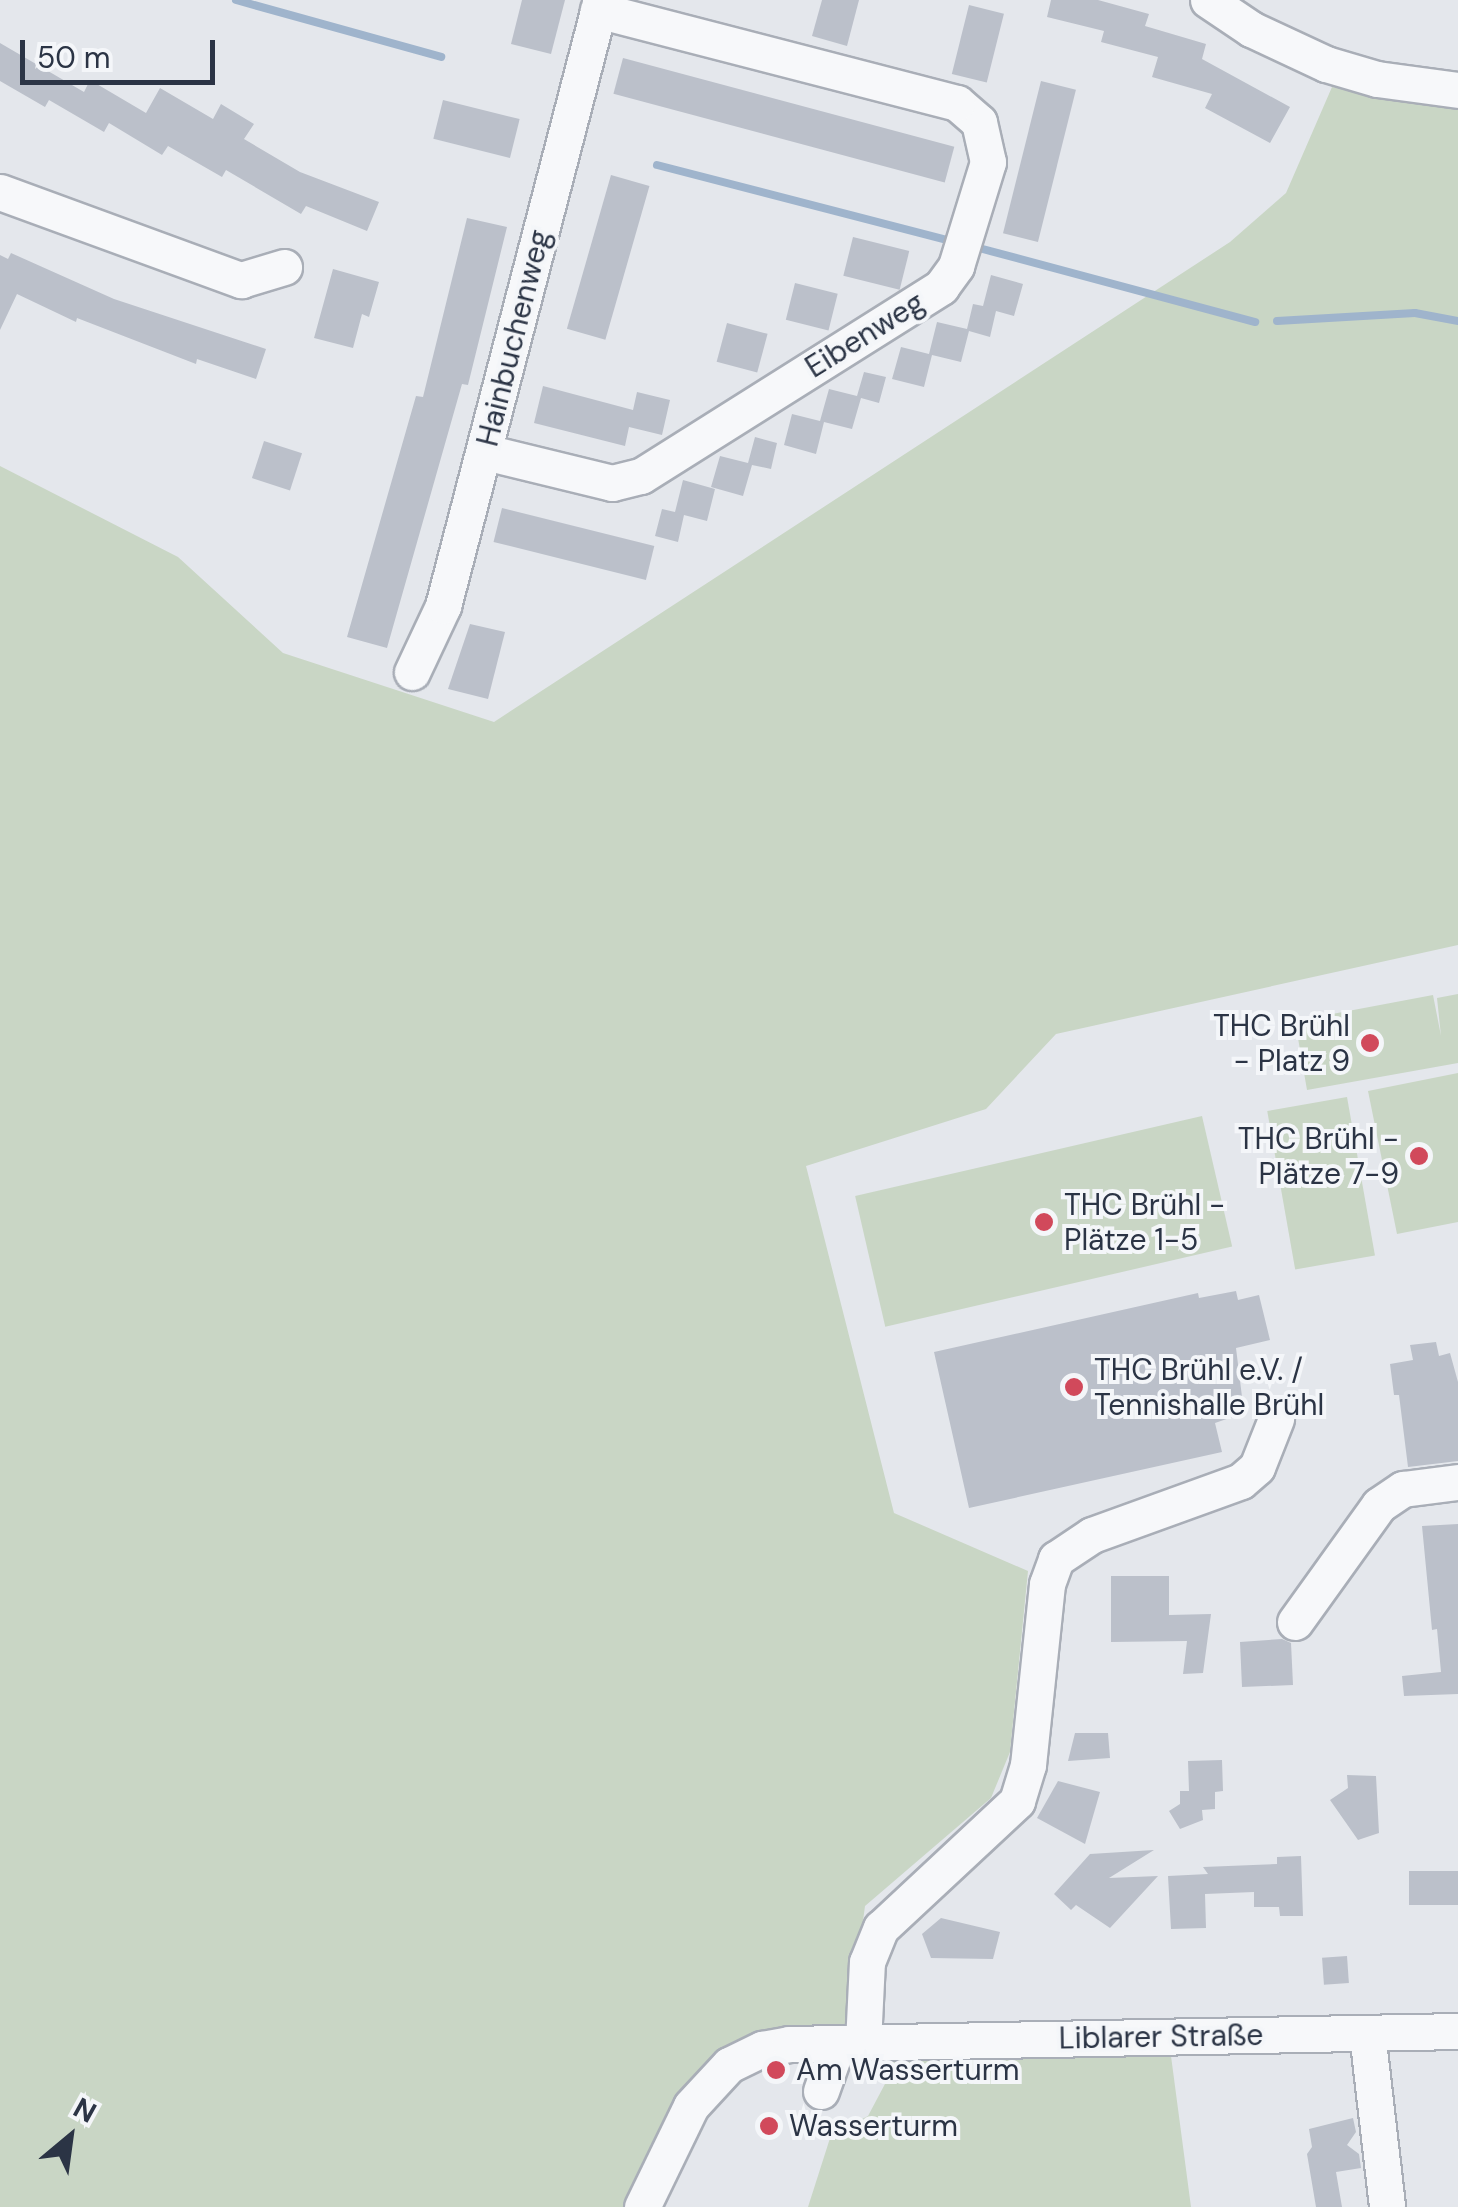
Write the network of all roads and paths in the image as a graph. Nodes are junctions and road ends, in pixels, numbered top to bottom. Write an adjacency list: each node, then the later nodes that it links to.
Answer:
1 (1208, 0): 3 (street)
2 (600, 5): 6 (street, Hainbuchenweg); 6 (street, Eibenweg)
3 (1458, 90)
4 (0, 192): 5 (street)
5 (284, 267)
6 (485, 452): 7 (street, Hainbuchenweg)
7 (412, 672)
8 (1276, 1419): 13 (street)
9 (1458, 1482): 10 (street)
10 (1295, 1622)
11 (1458, 2032): 12 (street, Liblarer Straße)
12 (1367, 2033): 13 (street, Liblarer Straße); 16 (street)
13 (851, 2043): 14 (street); 15 (street, Liblarer Straße)
14 (821, 2091)
15 (642, 2207)
16 (1387, 2207)

